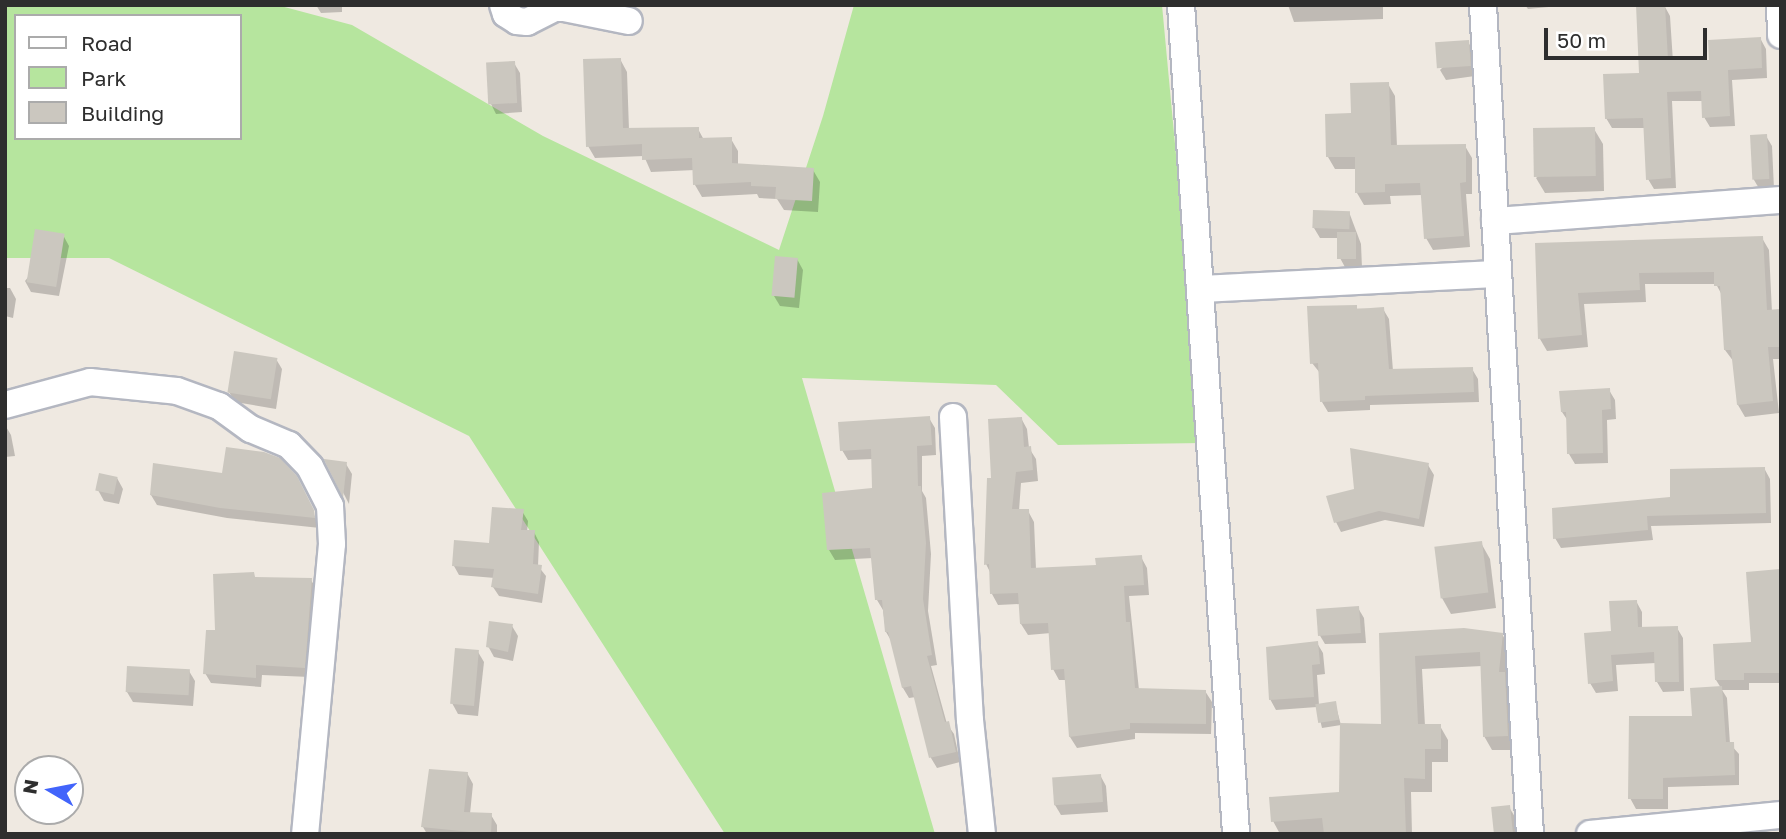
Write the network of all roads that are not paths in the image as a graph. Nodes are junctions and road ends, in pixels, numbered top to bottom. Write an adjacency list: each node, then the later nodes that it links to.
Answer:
1 (503, 5): 5 (street)
2 (1181, 5): 10 (street)
3 (1483, 5): 8 (street)
4 (1780, 5): 6 (street)
5 (629, 21)
6 (1781, 35)
7 (1781, 200): 8 (street)
8 (1495, 220): 9 (street)
9 (1497, 274): 10 (street); 17 (street)
10 (1200, 289): 16 (street)
11 (5, 405): 14 (street)
12 (953, 416): 15 (street)
13 (1781, 815): 18 (street)
14 (305, 834)
15 (982, 834)
16 (1236, 834)
17 (1530, 834)
18 (1590, 834)

